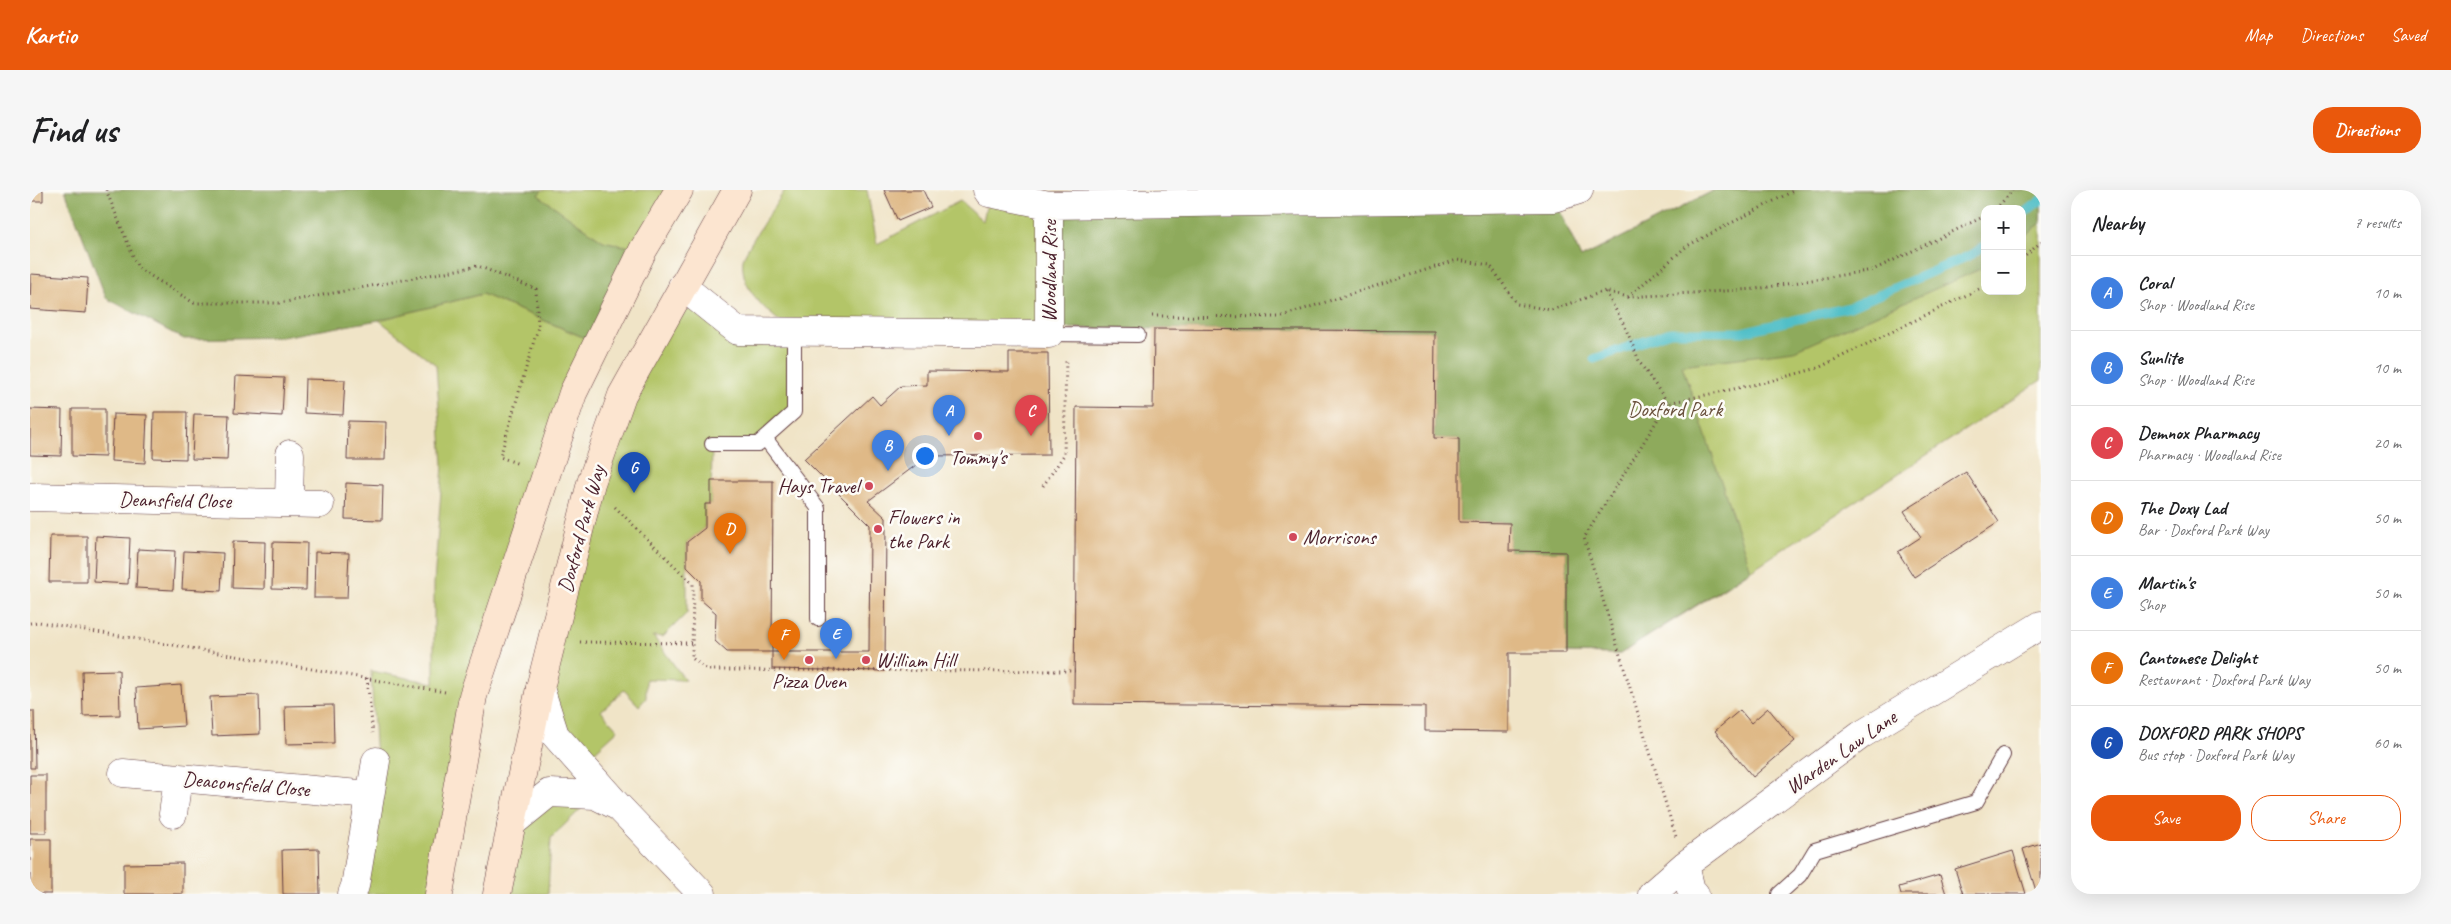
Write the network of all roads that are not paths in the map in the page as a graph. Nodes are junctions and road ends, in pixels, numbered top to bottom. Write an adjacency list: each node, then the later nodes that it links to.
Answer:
1 (679, 190): 31 (main road)
2 (738, 190): 8 (main road, Doxford Park Way)
3 (988, 190): 7 (street)
4 (1579, 190): 5 (street, Woodland Rise)
5 (1484, 195): 6 (street, Woodland Rise)
6 (1246, 196): 7 (street, Woodland Rise)
7 (1049, 205): 10 (street, Woodland Rise)
8 (682, 286): 9 (street, Woodland Rise); 20 (main road, Doxford Park Way)
9 (794, 332): 10 (street, Woodland Rise); 12 (lane)
10 (1049, 334): 11 (lane)
11 (1138, 335)
12 (765, 438): 13 (lane); 18 (lane)
13 (712, 444)
14 (290, 454): 16 (street)
15 (30, 497): 16 (street, Deansfield Close)
16 (289, 503): 17 (street, Deansfield Close)
17 (320, 504)
18 (818, 618)
19 (2041, 626): 29 (street, Warden Law Lane)
20 (540, 688): 26 (street); 28 (main road, Doxford Park Way)
21 (2003, 755): 36 (lane)
22 (376, 761): 25 (street)
23 (122, 773): 24 (street, Deaconsfield Close)
24 (178, 778): 25 (street, Deaconsfield Close); 27 (street)
25 (370, 795): 30 (street)
26 (618, 806): 28 (street); 33 (street)
27 (172, 814)
28 (511, 824): 32 (main road, Doxford Park Way)
29 (1685, 865): 34 (street, Warden Law Lane); 35 (street)
30 (352, 894)
31 (439, 894)
32 (497, 894)
33 (702, 894)
34 (1652, 894)
35 (1694, 894)
36 (1779, 894)

